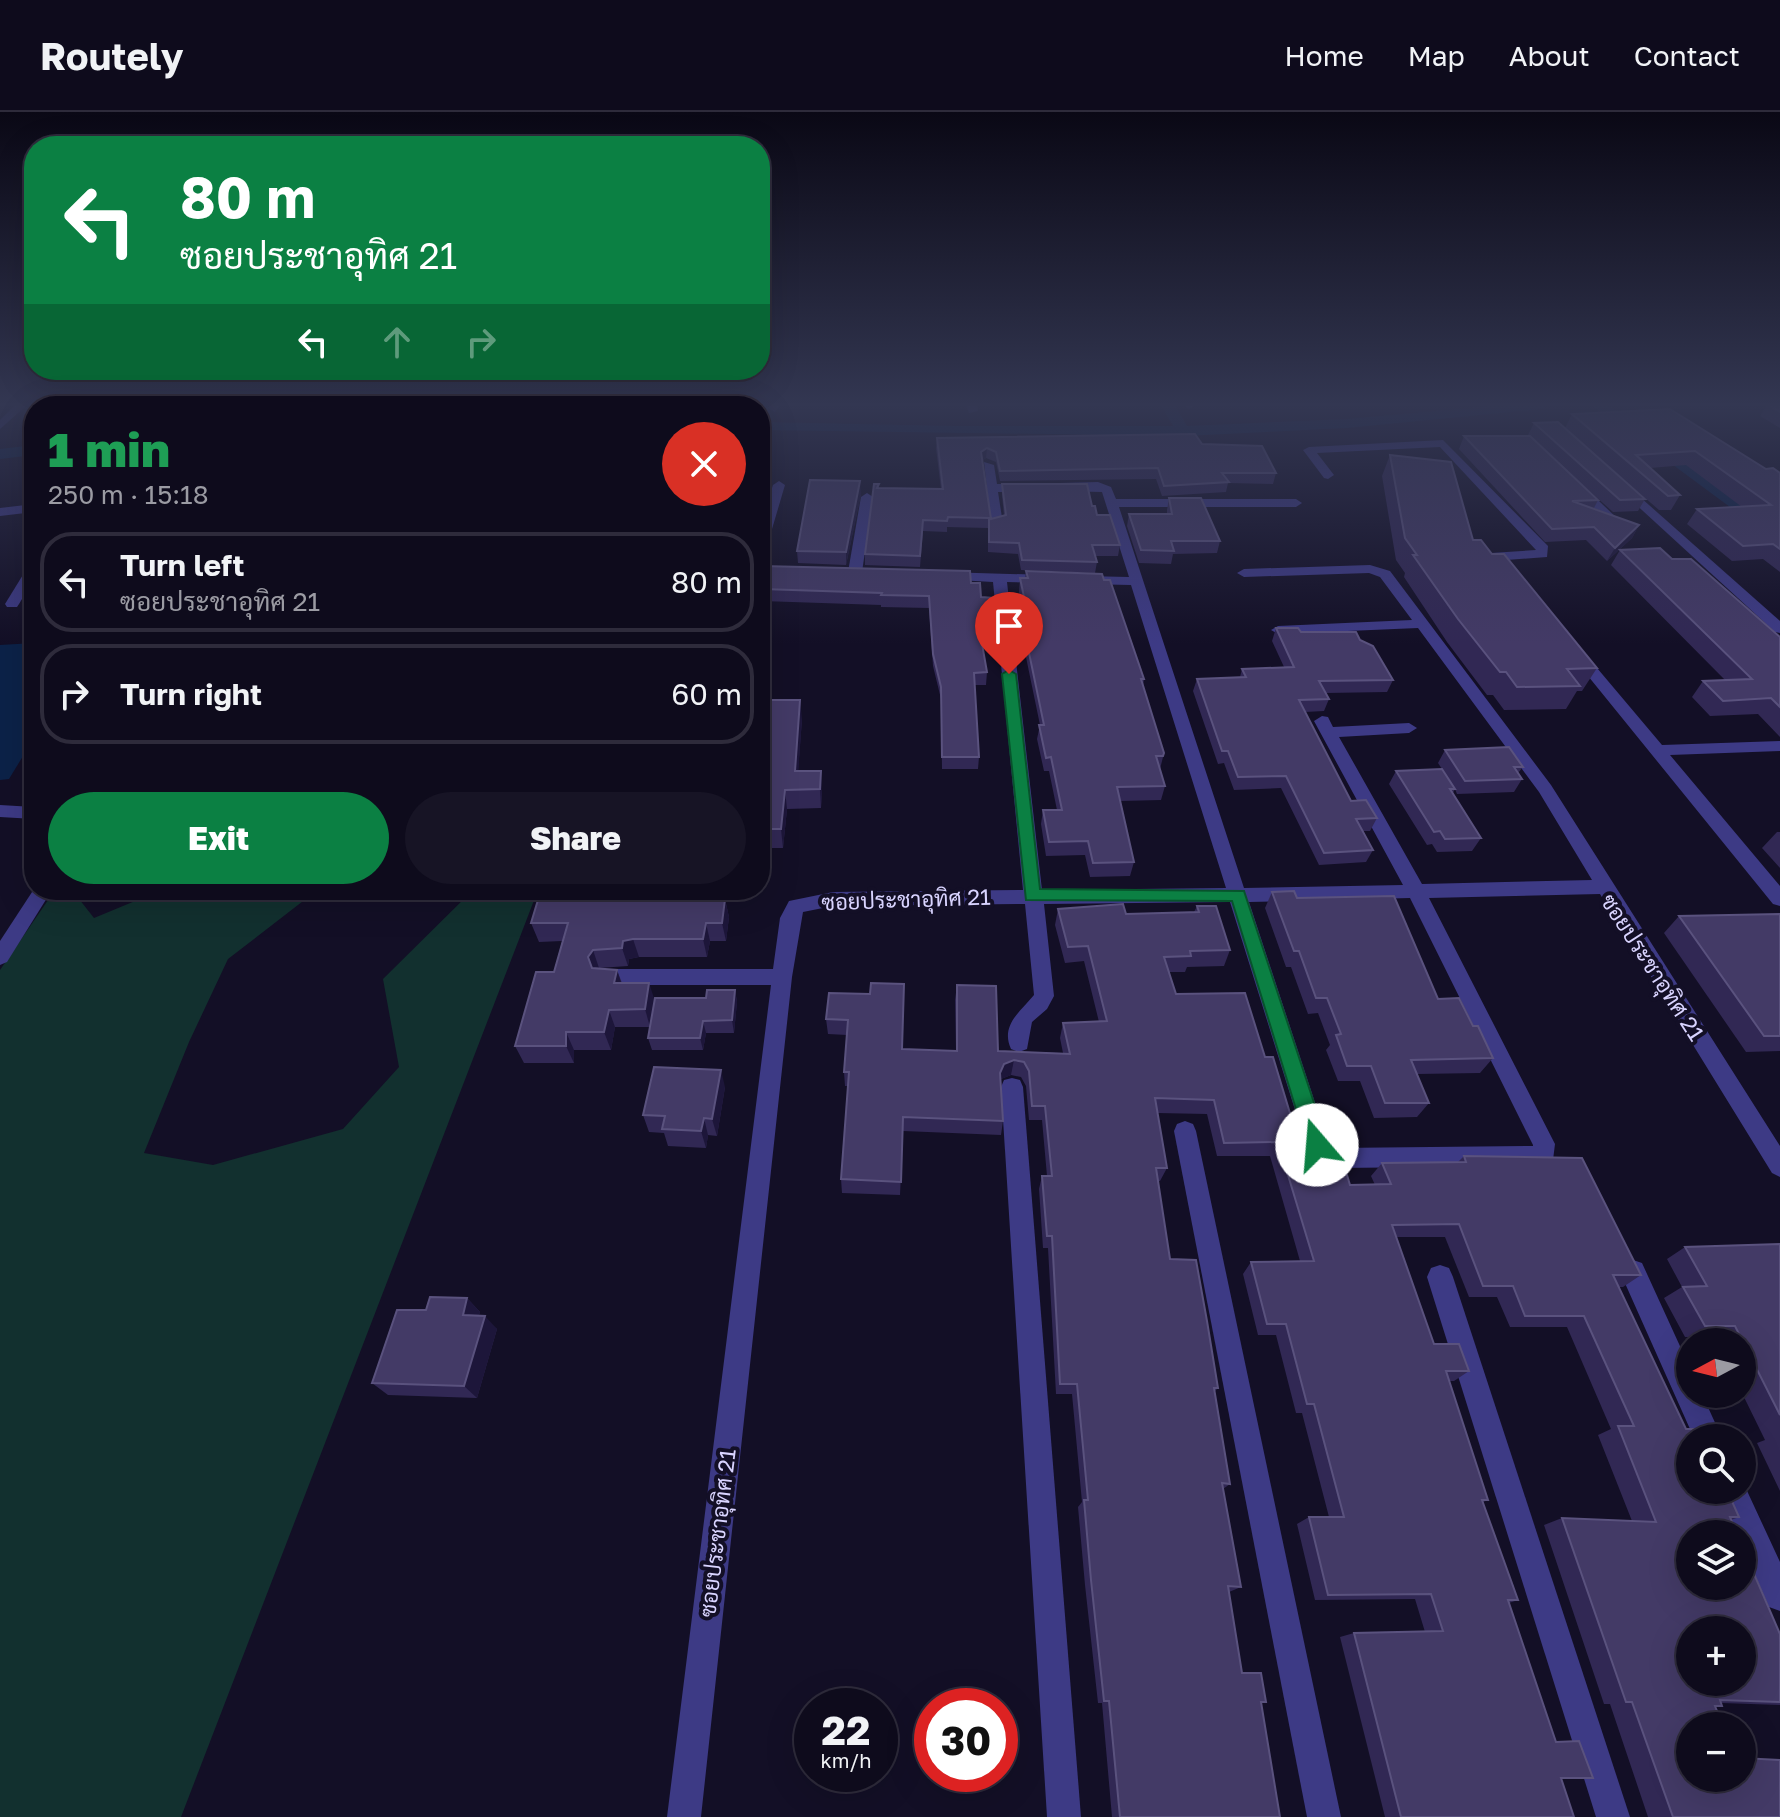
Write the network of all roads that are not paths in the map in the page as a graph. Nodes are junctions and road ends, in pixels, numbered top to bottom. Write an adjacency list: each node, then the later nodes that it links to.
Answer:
1 (779, 485): 10 (street)
2 (991, 485): 6 (street)
3 (1487, 485): 21 (street)
4 (1575, 485): 14 (street)
5 (1621, 485): 24 (street)
6 (992, 488): 8 (street); 13 (street)
7 (867, 497): 15 (street)
8 (1111, 503): 9 (street); 20 (street)
9 (1296, 503)
10 (770, 505)
11 (24, 509): 12 (street)
12 (0, 512)
13 (997, 524)
14 (1615, 524)
15 (855, 572)
16 (1244, 573): 23 (street)
17 (928, 575): 18 (street)
18 (1000, 579): 20 (street); 35 (street)
19 (24, 581): 22 (street)
20 (1137, 581): 34 (street)
21 (1521, 586)
22 (6, 605)
23 (1422, 624): 25 (street); 32 (street)
24 (1780, 629)
25 (1278, 630)
26 (1570, 645): 29 (street)
27 (1409, 728): 33 (street)
28 (1780, 746): 29 (street)
29 (1659, 750): 36 (street)
30 (0, 811): 31 (street)
31 (24, 812)
32 (1605, 887): 33 (street, ซอยประชาอุทิศ 21); 44 (street, ซอยประชาอุทิศ 21)
33 (1416, 891): 34 (street, ซอยประชาอุทิศ 21); 34 (street)
34 (1238, 895): 35 (street, ซอยประชาอุทิศ 21)
35 (1032, 896): 40 (street, ซอยประชาอุทิศ 21); 41 (street)
36 (1780, 899)
37 (37, 900): 38 (street)
38 (0, 957)
39 (607, 977): 40 (street)
40 (782, 977): 50 (street, ซอยประชาอุทิศ 21)
41 (1019, 1043)
42 (1012, 1087): 51 (street)
43 (1185, 1131): 52 (street)
44 (1780, 1166)
45 (1633, 1272): 47 (street)
46 (1440, 1277): 53 (street)
47 (1702, 1424)
48 (1738, 1504): 49 (street)
49 (1780, 1596)
50 (684, 1817)
51 (1064, 1817)
52 (1324, 1817)
53 (1613, 1817)

